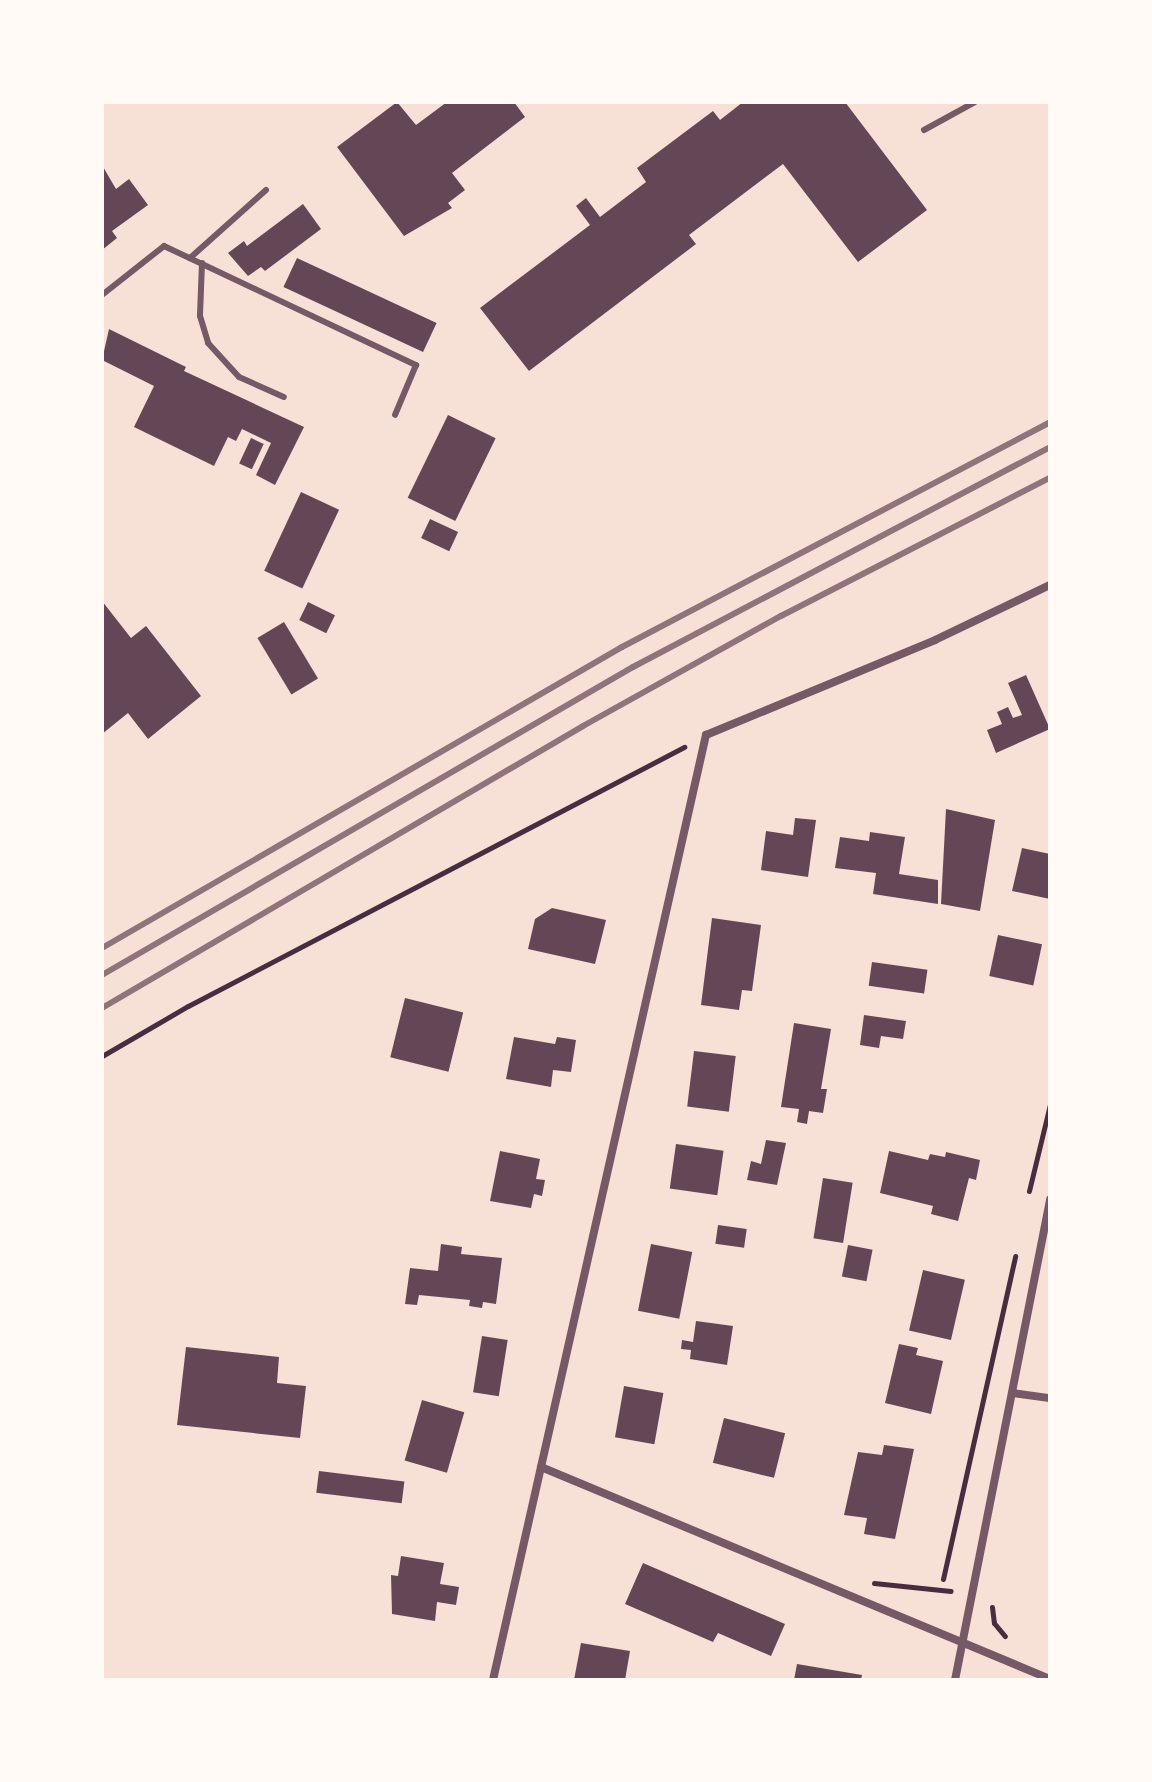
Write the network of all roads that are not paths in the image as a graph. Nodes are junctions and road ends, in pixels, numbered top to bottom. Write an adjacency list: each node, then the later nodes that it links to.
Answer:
1 (975, 102): 2 (lane)
2 (924, 130)
3 (266, 190): 4 (lane)
4 (190, 258): 5 (lane); 6 (lane)
5 (202, 263): 7 (lane); 8 (lane)
6 (102, 295)
7 (284, 397)
8 (395, 415)
9 (1050, 585): 13 (street)
10 (1050, 1199): 11 (street)
11 (1013, 1393): 12 (street); 14 (street)
12 (1050, 1398)
13 (541, 1467): 14 (street); 16 (street)
14 (962, 1643): 15 (street); 17 (street)
15 (1050, 1679)
16 (493, 1680)
17 (955, 1680)

